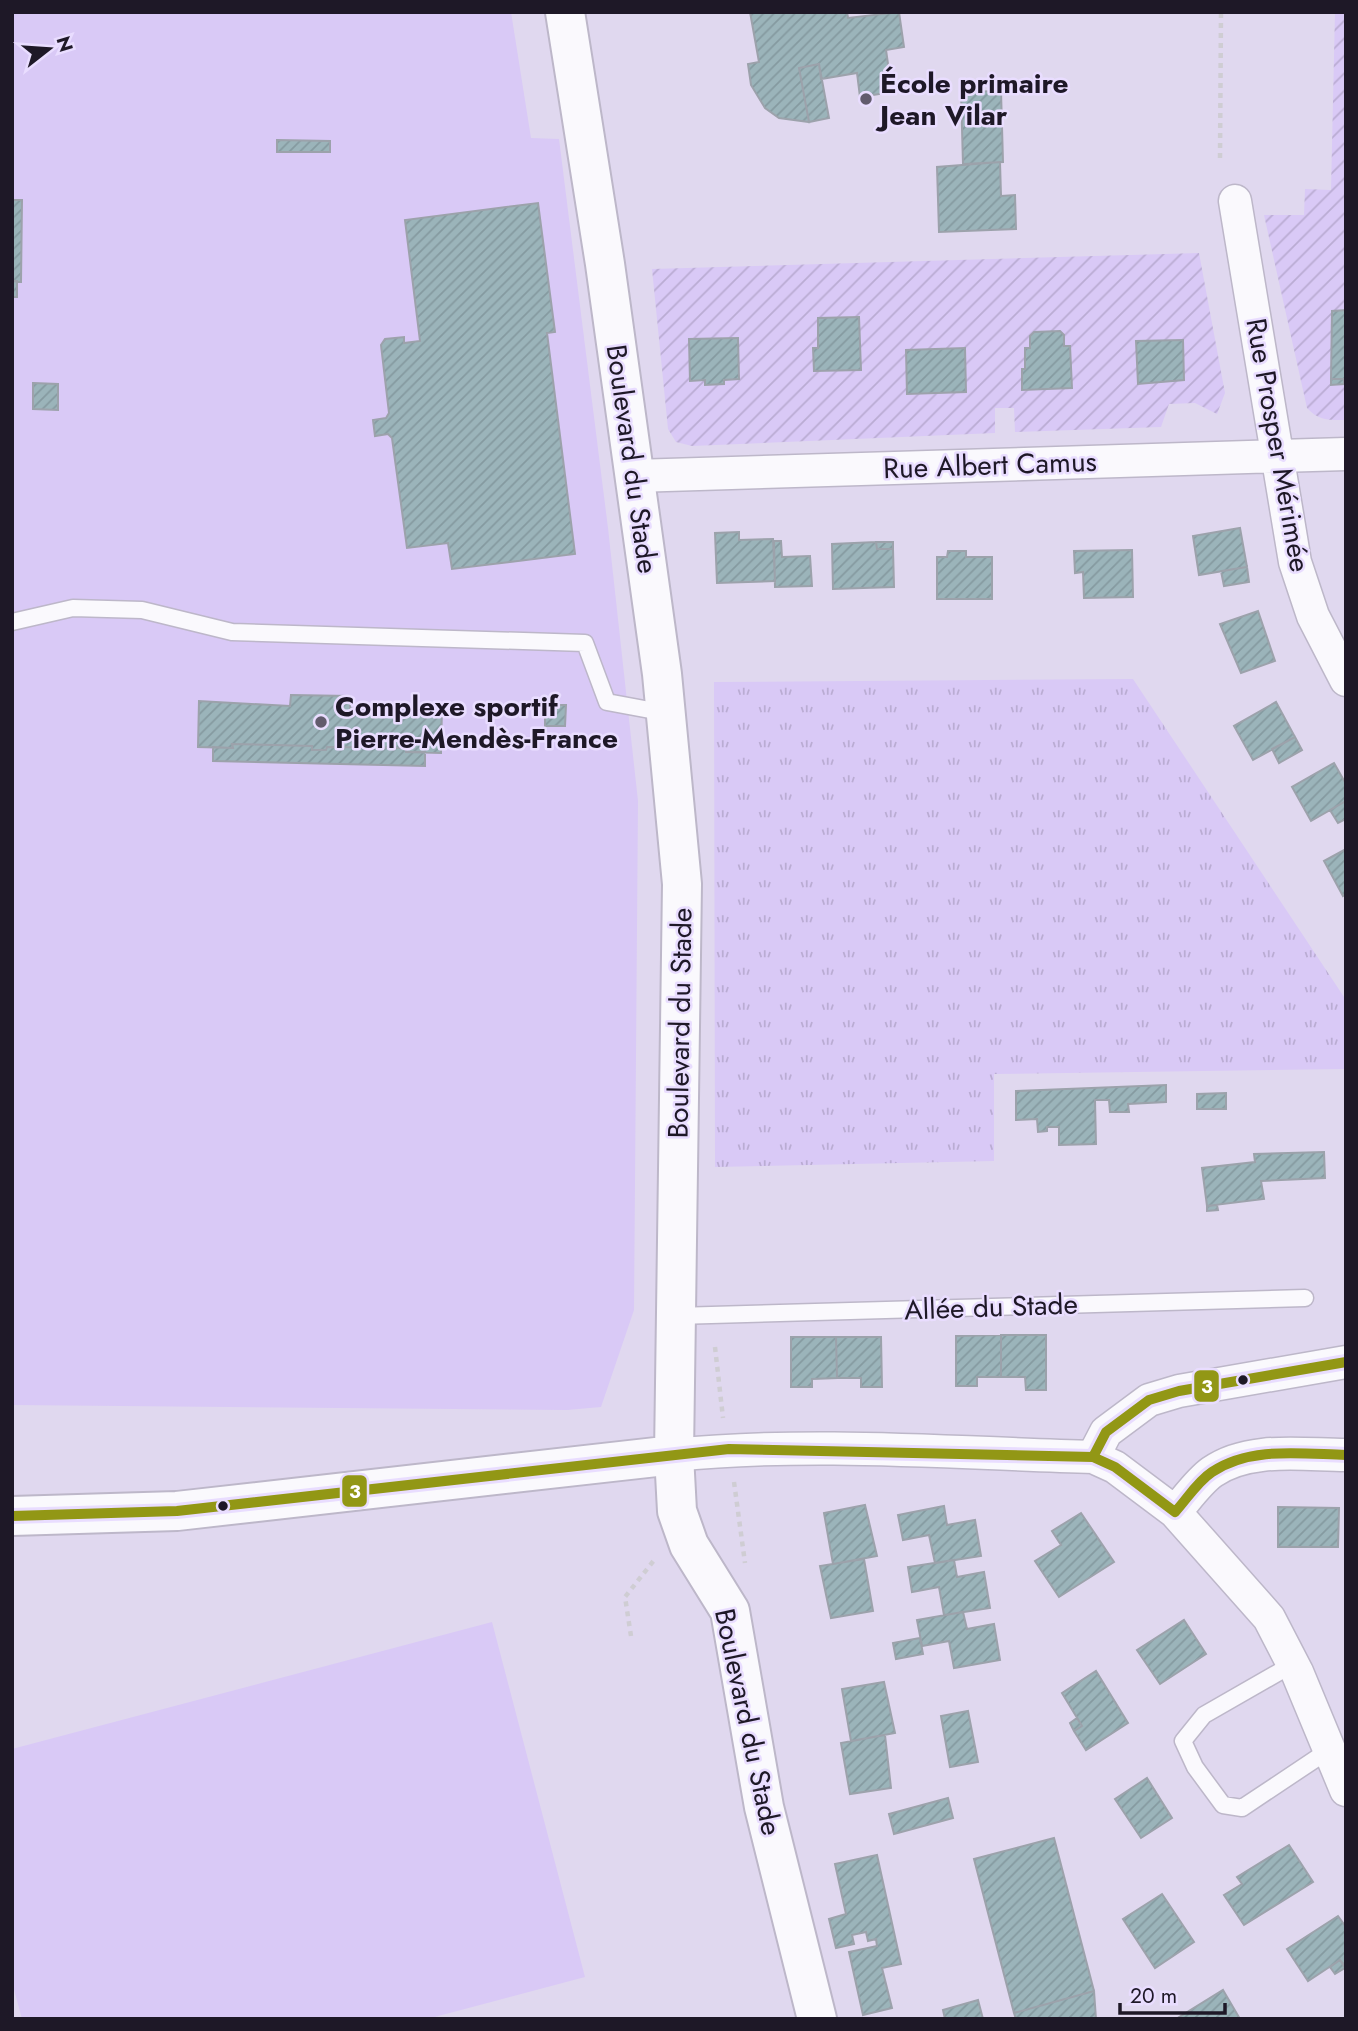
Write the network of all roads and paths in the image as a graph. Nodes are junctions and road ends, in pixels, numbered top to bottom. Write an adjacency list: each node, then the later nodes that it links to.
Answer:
1 (565, 12): 7 (street, Boulevard du Stade)
2 (1221, 12): 3 (path)
3 (1220, 158)
4 (1235, 201): 6 (street, Rue Prosper Mérimée)
5 (1346, 454): 6 (street, Rue Albert Camus)
6 (1278, 455): 7 (street, Rue Albert Camus); 9 (street, Rue Prosper Mérimée)
7 (634, 477): 10 (street, Boulevard du Stade)
8 (12, 622): 10 (lane)
9 (1346, 680)
10 (666, 713): 12 (street, Boulevard du Stade)
11 (1306, 1298): 12 (lane, Allée du Stade)
12 (676, 1316): 15 (street, Boulevard du Stade)
13 (1346, 1362): 17 (street)
14 (729, 1449): 15 (street); 17 (street); 21 (path, Boulevard du Stade)
15 (674, 1455): 19 (street); 26 (street, Boulevard du Stade)
16 (1346, 1455): 18 (street)
17 (1093, 1457): 18 (street)
18 (1175, 1512): 23 (street)
19 (12, 1516)
20 (663, 1550): 22 (path)
21 (746, 1565)
22 (631, 1636)
23 (1293, 1664): 24 (street); 24 (lane)
24 (1329, 1750): 25 (street)
25 (1346, 1790)
26 (817, 2019)

